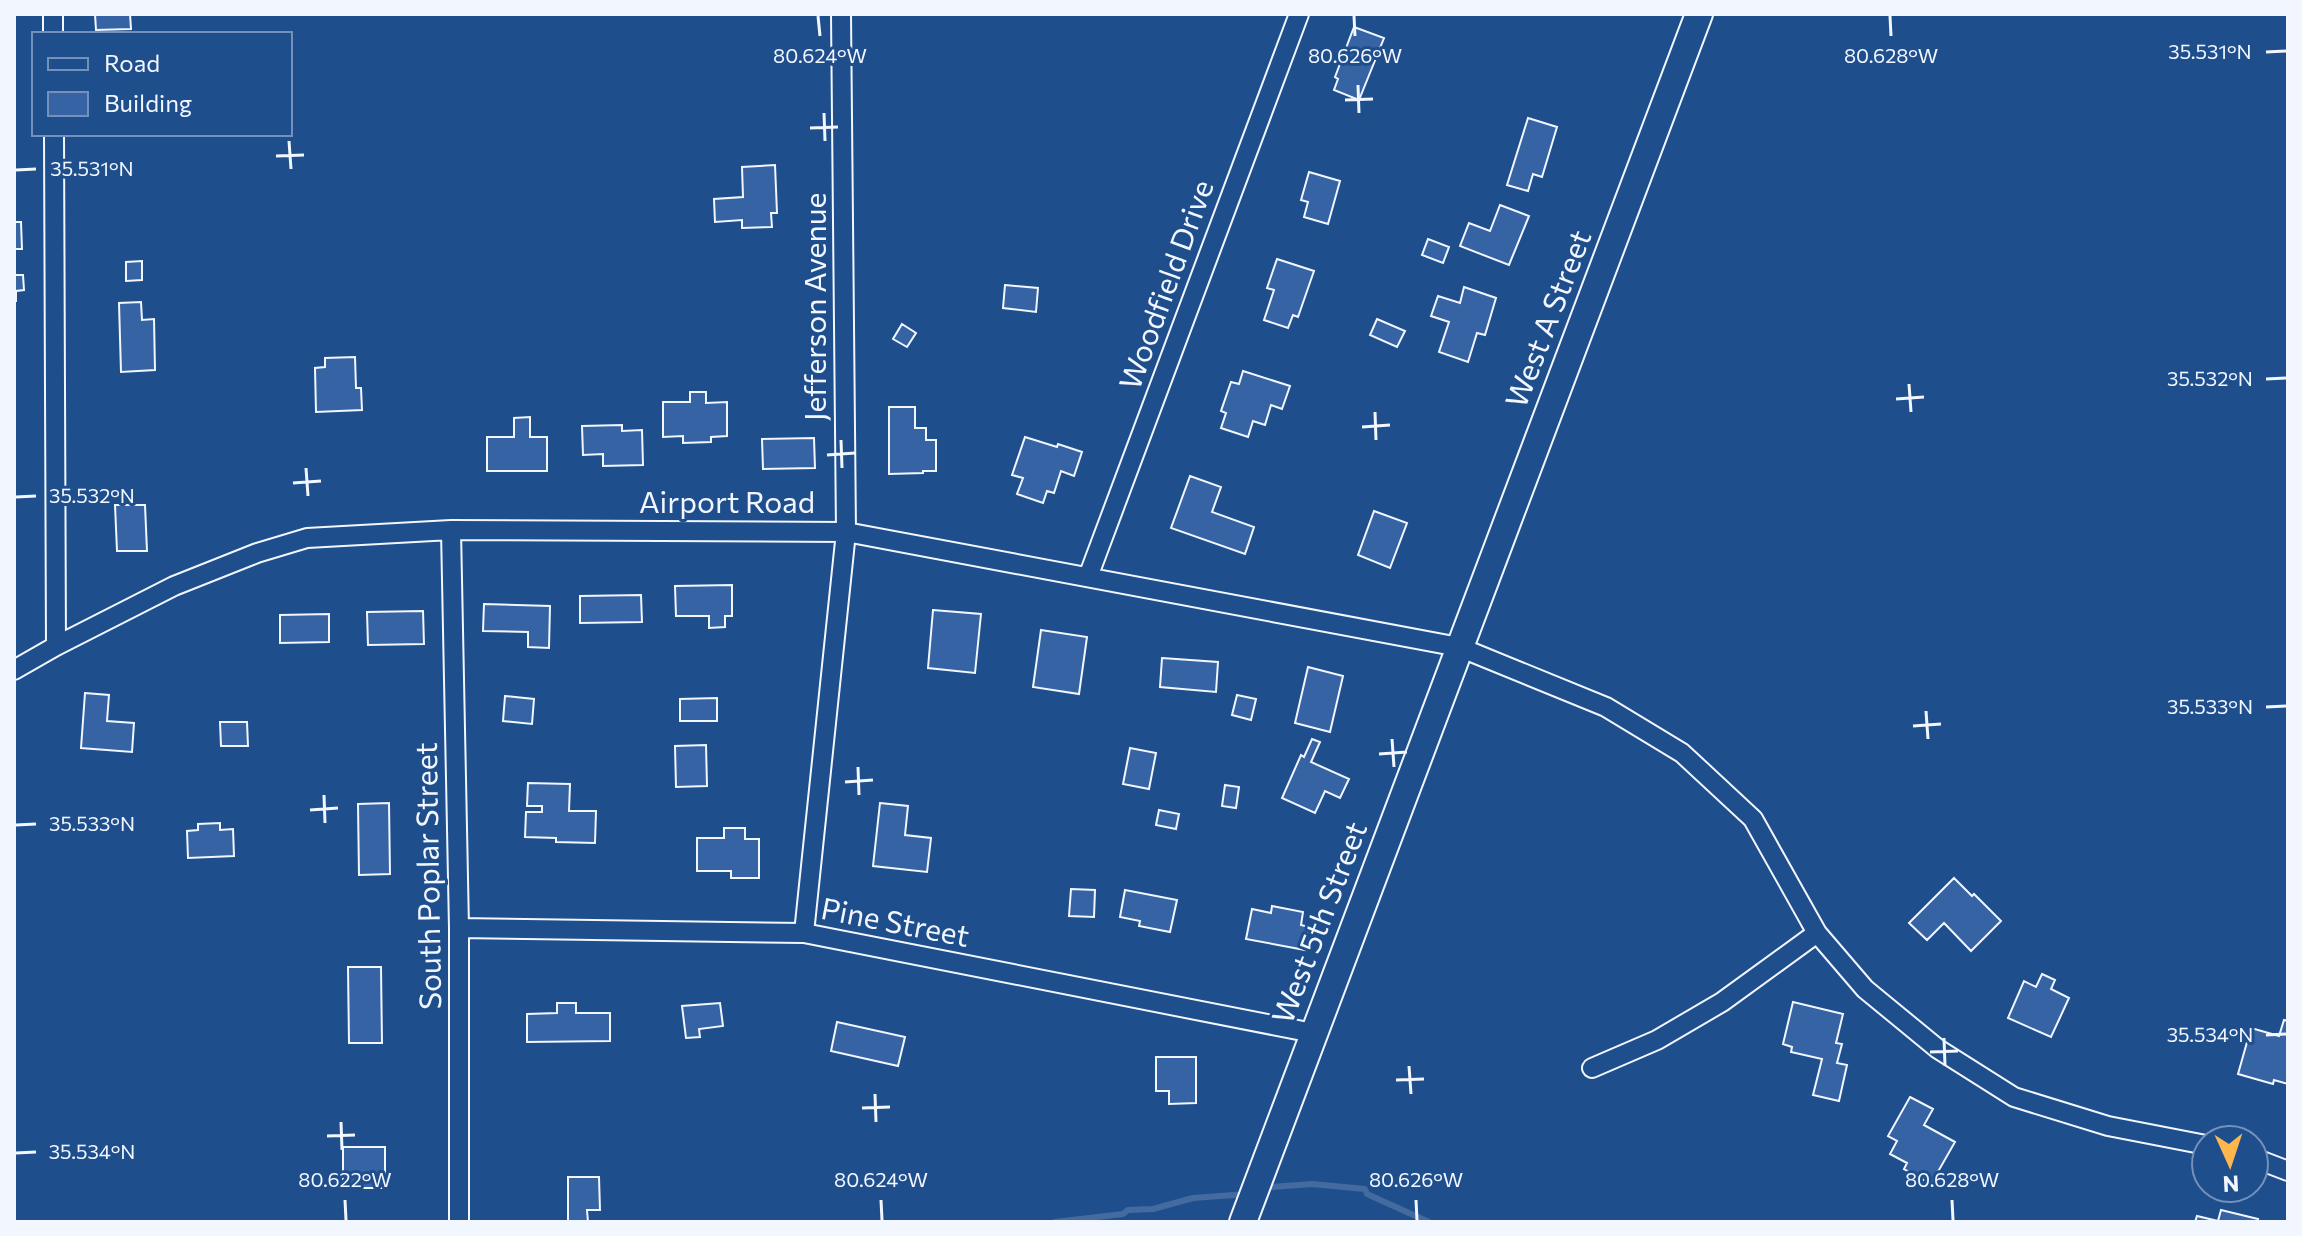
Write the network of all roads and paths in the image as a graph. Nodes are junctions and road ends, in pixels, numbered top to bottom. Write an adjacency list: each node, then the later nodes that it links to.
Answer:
1 (841, 14): 6 (street, Jefferson Avenue)
2 (1299, 14): 7 (street, Woodfield Drive)
3 (1699, 14): 9 (street, West A Street)
4 (54, 136): 8 (street)
5 (451, 530): 6 (street, Airport Road); 8 (street, Airport Road); 11 (street, South Poplar Street)
6 (846, 532): 7 (street, Airport Road); 12 (street, Jefferson Avenue)
7 (1088, 577): 9 (street, Airport Road)
8 (56, 646): 10 (street, Airport Road)
9 (1459, 647): 13 (street, Airport Road); 14 (street, West 5th Street)
10 (14, 670)
11 (459, 928): 12 (street, Pine Street); 17 (street, South Poplar Street)
12 (804, 933): 14 (street, Pine Street)
13 (1817, 933): 15 (street); 16 (street, Airport Road)
14 (1313, 1033): 18 (street, West 5th Street)
15 (1592, 1068)
16 (2190, 1142)
17 (459, 1222)
18 (1243, 1222)

